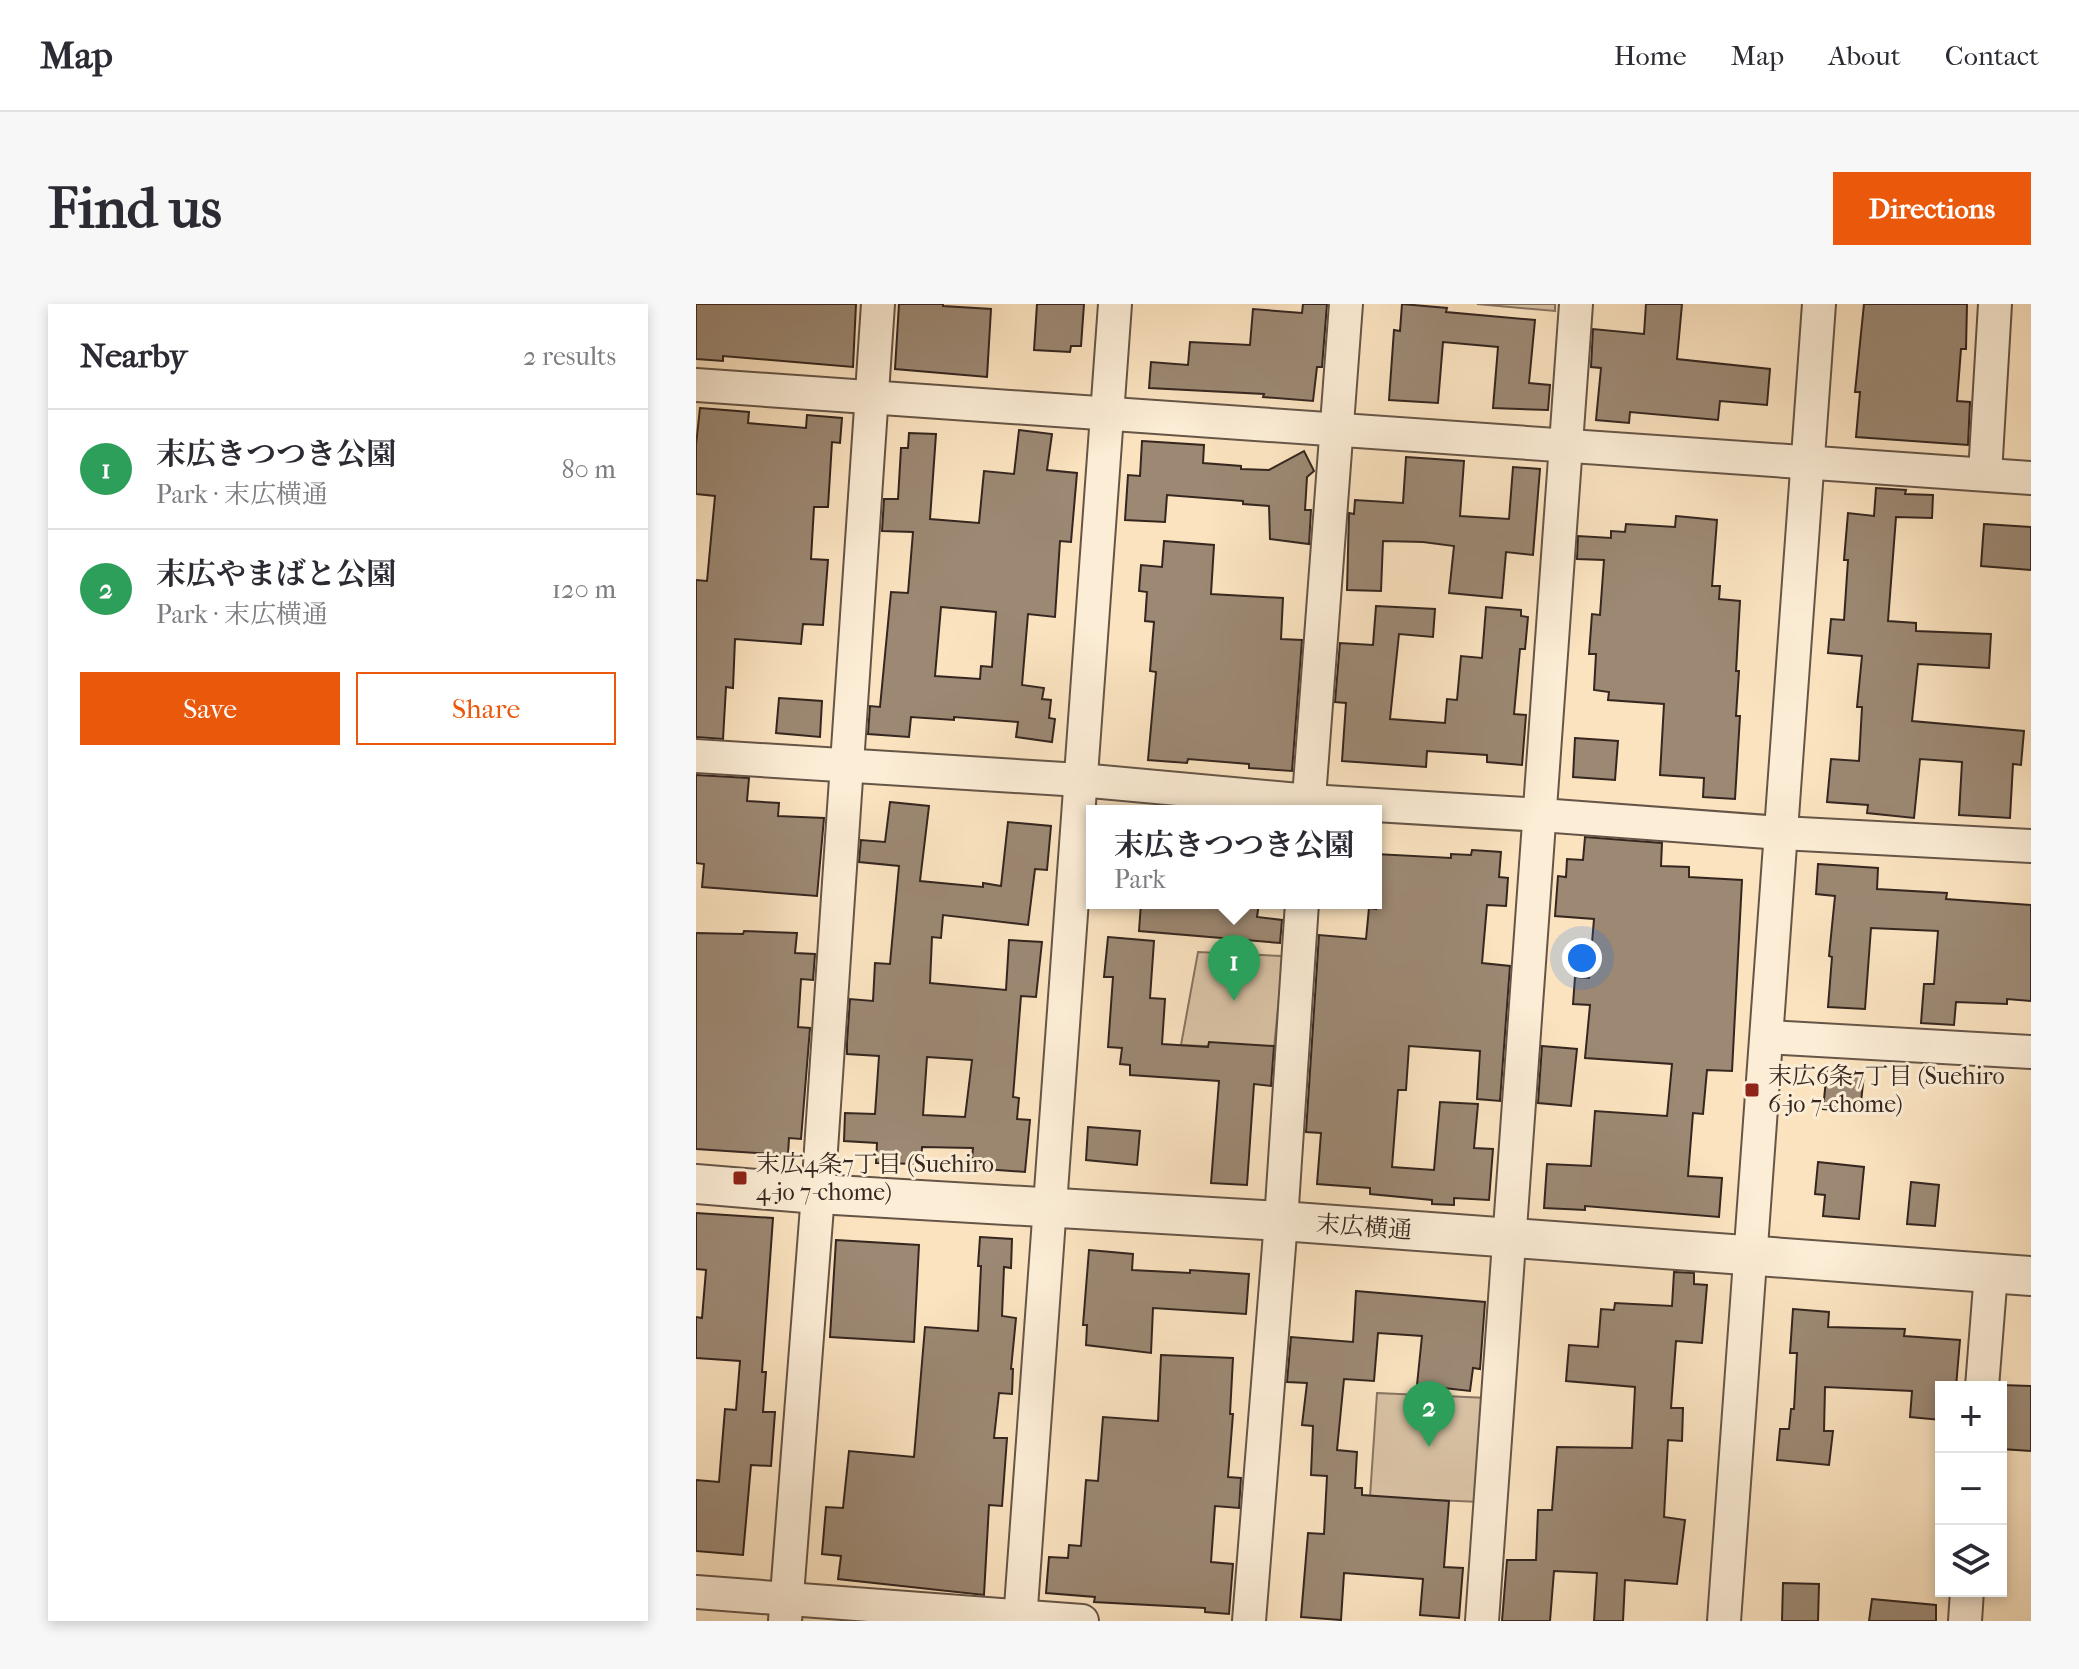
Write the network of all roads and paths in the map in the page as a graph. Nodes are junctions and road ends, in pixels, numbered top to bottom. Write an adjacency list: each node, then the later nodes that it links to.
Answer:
1 (878, 304): 8 (street)
2 (1115, 304): 9 (street)
3 (1346, 304): 10 (street)
4 (1576, 304): 11 (street)
5 (1819, 304): 12 (street)
6 (1995, 304): 13 (street)
7 (696, 385): 8 (street)
8 (872, 397): 9 (street); 16 (street)
9 (1106, 414): 10 (street); 17 (street)
10 (1337, 430): 11 (street); 19 (street)
11 (1567, 446): 12 (street); 21 (street)
12 (1806, 462): 13 (street); 22 (street)
13 (1985, 474): 14 (street)
14 (2031, 478)
15 (696, 756): 16 (street)
16 (847, 767): 17 (street); 28 (street)
17 (1080, 780): 18 (street); 29 (street)
18 (1299, 805)
19 (1308, 805)
20 (1382, 809): 21 (street)
21 (1541, 815): 22 (street); 31 (street)
22 (1781, 833): 23 (street); 25 (street)
23 (2031, 846)
24 (1302, 909): 30 (street)
25 (1767, 1037): 26 (street); 32 (street)
26 (2031, 1052)
27 (696, 1184): 28 (street, 末広横通)
28 (818, 1194): 29 (street, 末広横通); 38 (street)
29 (1051, 1208): 30 (street, 末広横通); 39 (street)
30 (1281, 1221): 31 (street, 末広横通); 41 (street)
31 (1509, 1239): 32 (street, 末広横通); 42 (street)
32 (1750, 1255): 33 (street, 末広横通); 43 (street)
33 (1991, 1273): 34 (street, 末広横通); 35 (street)
34 (2031, 1276)
35 (1982, 1381)
36 (696, 1592): 38 (street)
37 (1967, 1597): 44 (street)
38 (786, 1610): 39 (street)
39 (1020, 1619): 40 (street)
40 (1082, 1621)
41 (1249, 1621)
42 (1482, 1621)
43 (1724, 1621)
44 (1965, 1621)

